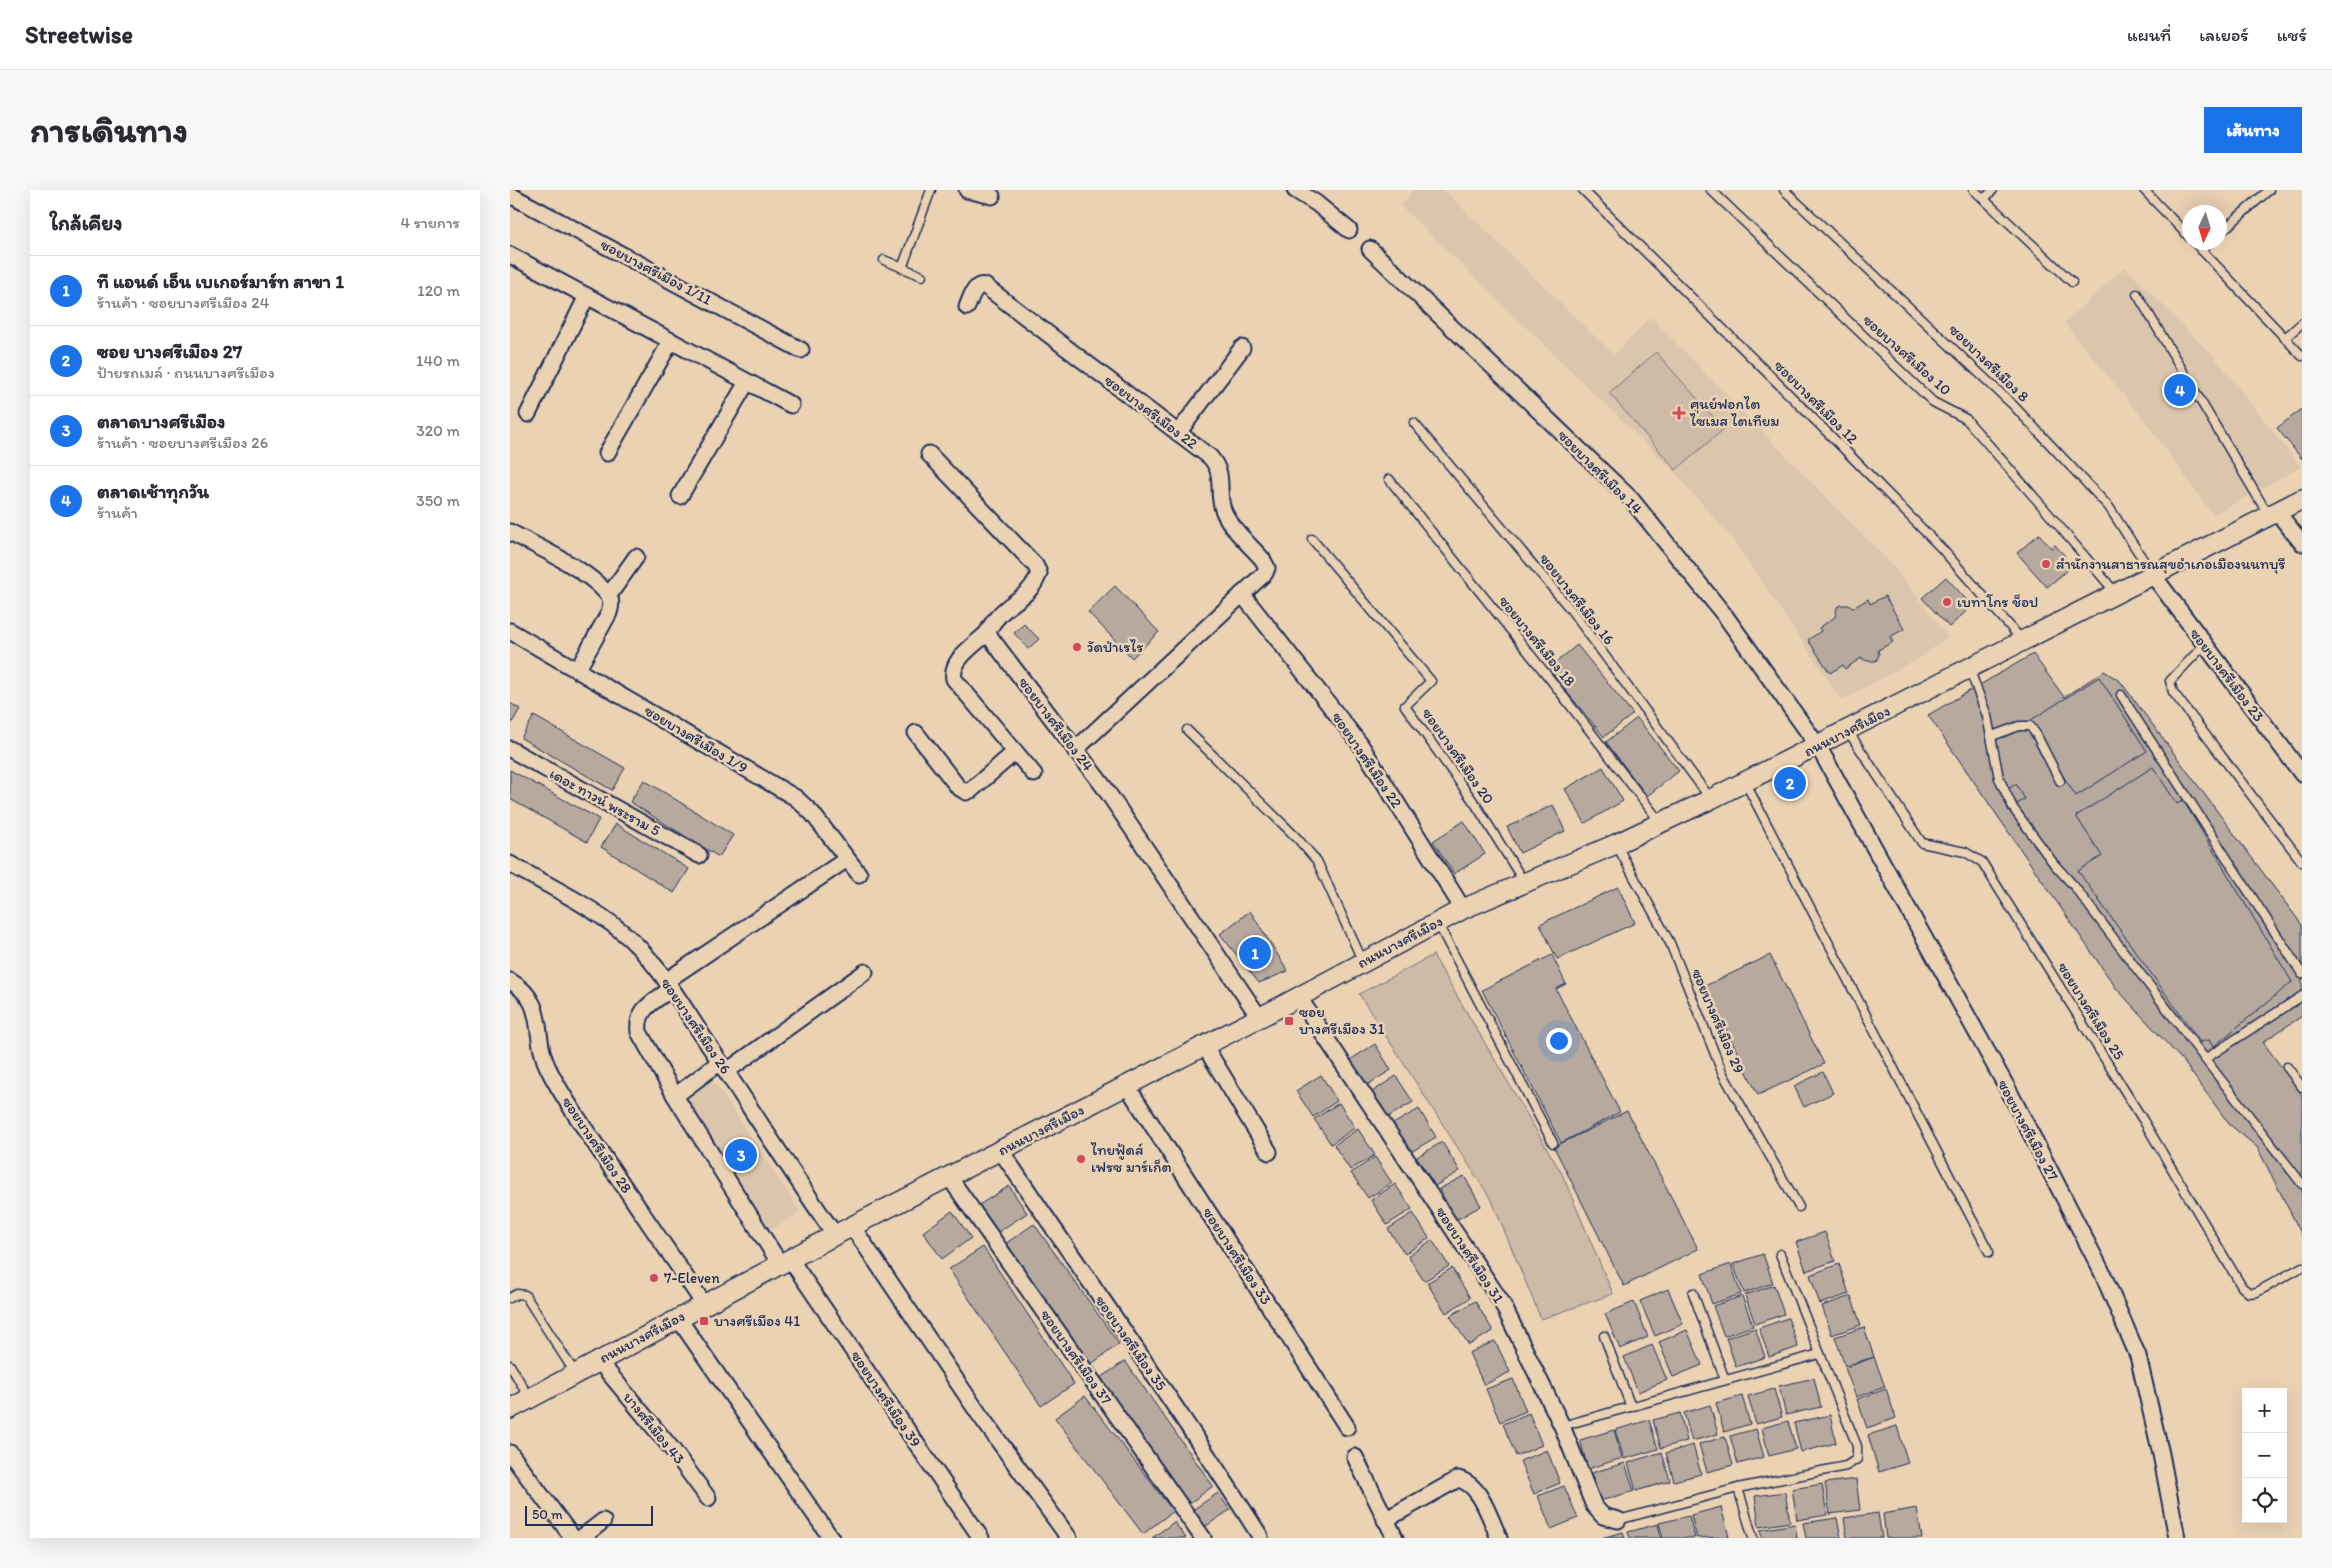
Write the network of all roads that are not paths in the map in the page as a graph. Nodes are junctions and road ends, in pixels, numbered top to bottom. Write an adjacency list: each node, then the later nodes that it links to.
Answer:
1 (931, 190): 21 (lane)
2 (967, 190): 12 (street)
3 (1295, 190): 15 (street)
4 (1583, 190): 54 (lane, ซอยบางศรีเมือง 12)
5 (1711, 190): 49 (lane, ซอยบางศรีเมือง 10)
6 (1784, 190): 48 (lane, ซอยบางศรีเมือง 8)
7 (1974, 190): 13 (lane)
8 (1994, 190): 13 (lane)
9 (2144, 190): 16 (lane)
10 (2269, 190): 14 (lane)
11 (510, 195): 31 (street, ซอยบางศรีเมือง 1/11)
12 (992, 196)
13 (1984, 199): 23 (lane)
14 (2227, 228)
15 (1349, 230)
16 (2182, 230)
17 (1370, 249): 63 (street, ซอยบางศรีเมือง 14)
18 (2201, 250): 28 (lane)
19 (511, 257): 25 (street)
20 (884, 260): 21 (lane)
21 (902, 268): 22 (lane)
22 (922, 276)
23 (2072, 282)
24 (2137, 294): 43 (lane)
25 (588, 296): 29 (street); 35 (street)
26 (967, 307): 37 (street, ซอยบางศรีเมือง 22)
27 (2302, 323): 28 (lane)
28 (2285, 338): 32 (lane)
29 (671, 341): 33 (street); 38 (street)
30 (1242, 348): 37 (street)
31 (802, 350)
32 (2302, 356)
33 (747, 382): 34 (street); 41 (street)
34 (791, 405)
35 (528, 414)
36 (1414, 423): 71 (lane, ซอยบางศรีเมือง 16)
37 (1178, 432): 50 (street, ซอยบางศรีเมือง 22)
38 (607, 453)
39 (929, 454): 53 (street)
40 (1389, 479): 72 (lane, ซอยบางศรีเมือง 18)
41 (680, 496)
42 (2302, 499): 43 (street, ถนนบางศรีเมือง)
43 (2273, 514): 46 (street); 48 (street, ถนนบางศรีเมือง)
44 (510, 532): 51 (street)
45 (1312, 540): 79 (lane, ซอยบางศรีเมือง 20)
46 (2302, 543)
47 (636, 557): 51 (street)
48 (2153, 575): 49 (street, ถนนบางศรีเมือง); 55 (street, ซอยบางศรีเมือง 23)
49 (2115, 592): 54 (street, ถนนบางศรีเมือง)
50 (1242, 594): 65 (street, ซอยบางศรีเมือง 22); 80 (street, ซอยบางศรีเมือง 22)
51 (609, 596): 57 (street)
52 (510, 632): 57 (street, ซอยบางศรีเมือง 1/9)
53 (988, 633): 65 (street, ซอยบางศรีเมือง 24); 66 (street)
54 (2022, 640): 56 (street, ถนนบางศรีเมือง)
55 (2205, 644): 68 (street, ซอยบางศรีเมือง 23); 76 (lane)
56 (1969, 668): 60 (street, ถนนบางศรีเมือง); 62 (lane)
57 (578, 669): 75 (street, ซอยบางศรีเมือง 1/9)
58 (2121, 695): 84 (lane)
59 (1187, 730): 82 (lane)
60 (1848, 731): 63 (street, ถนนบางศรีเมือง); 108 (lane, ซอยบางศรีเมือง 25)
61 (916, 733): 66 (street)
62 (1992, 736): 69 (lane); 91 (lane)
63 (1818, 746): 70 (street, ถนนบางศรีเมือง); 140 (street, ซอยบางศรีเมือง 27)
64 (510, 749): 74 (street, เดอะ ทาวน์ พระราม 5)
65 (1075, 750): 89 (street, ซอยบางศรีเมือง 24)
66 (1015, 752): 67 (street)
67 (1034, 774)
68 (2302, 774)
69 (2060, 781)
70 (1745, 782): 71 (street, ถนนบางศรีเมือง); 105 (lane)
71 (1711, 799): 72 (street, ถนนบางศรีเมือง)
72 (1660, 822): 73 (street, ถนนบางศรีเมือง)
73 (1616, 844): 79 (street, ถนนบางศรีเมือง); 102 (lane, ซอยบางศรีเมือง 29)
74 (699, 855)
75 (847, 859): 78 (street, ซอยบางศรีเมือง 1/9); 86 (street, ซอยบางศรีเมือง 39)
76 (2302, 862)
77 (510, 864): 86 (street, ซอยบางศรีเมือง 26)
78 (859, 874)
79 (1525, 883): 80 (street, ถนนบางศรีเมือง)
80 (1463, 909): 81 (street, ถนนบางศรีเมือง)
81 (1437, 923): 82 (street, ถนนบางศรีเมือง); 97 (lane)
82 (1363, 962): 87 (street, ถนนบางศรีเมือง)
83 (865, 972): 92 (street)
84 (2302, 974)
85 (510, 981): 111 (street, ซอยบางศรีเมือง 28)
86 (669, 985): 92 (street, ซอยบางศรีเมือง 26); 96 (street, ซอยบางศรีเมือง 39)
87 (1298, 996): 89 (street, ถนนบางศรีเมือง); 122 (street, ซอยบางศรีเมือง 31)
88 (2302, 996): 91 (lane)
89 (1258, 1017): 90 (street, ถนนบางศรีเมือง)
90 (1204, 1045): 94 (street, ถนนบางศรีเมือง); 99 (street)
91 (2205, 1058): 101 (lane)
92 (724, 1067): 96 (street); 104 (street, ซอยบางศรีเมือง 26)
93 (2287, 1067): 95 (lane)
94 (1127, 1086): 98 (street, ถนนบางศรีเมือง); 123 (street, ซอยบางศรีเมือง 33)
95 (2302, 1087)
96 (675, 1096): 107 (street, ซอยบางศรีเมือง 39)
97 (1553, 1143)
98 (1001, 1150): 100 (street, ถนนบางศรีเมือง); 131 (street, ซอยบางศรีเมือง 35)
99 (1269, 1152)
100 (949, 1176): 103 (street, ถนนบางศรีเมือง); 137 (street, ซอยบางศรีเมือง 37)
101 (2302, 1184)
102 (1799, 1207)
103 (852, 1226): 104 (street, ถนนบางศรีเมือง); 136 (street)
104 (835, 1235): 107 (street, ถนนบางศรีเมือง)
105 (1989, 1252)
106 (1780, 1254): 114 (lane)
107 (785, 1262): 111 (street, ถนนบางศรีเมือง); 135 (street, ซอยบางศรีเมือง 39)
108 (2302, 1267)
109 (1693, 1293): 118 (lane)
110 (510, 1298): 117 (lane)
111 (704, 1304): 112 (street, ถนนบางศรีเมือง)
112 (678, 1318): 115 (street, ถนนบางศรีเมือง); 134 (street)
113 (1604, 1336): 120 (lane)
114 (1819, 1354): 118 (lane); 126 (lane)
115 (598, 1360): 117 (street, ถนนบางศรีเมือง); 127 (street, บางศรีเมือง 43)
116 (510, 1365): 119 (lane)
117 (575, 1374): 119 (street, ถนนบางศรีเมือง)
118 (1724, 1380): 120 (lane)
119 (530, 1399): 121 (street, ถนนบางศรีเมือง)
120 (1631, 1407): 122 (lane)
121 (510, 1409)
122 (1562, 1426): 128 (street, ซอยบางศรีเมือง 31)
123 (1347, 1427)
124 (510, 1453): 132 (street)
125 (1355, 1457): 130 (street)
126 (1738, 1488): 128 (lane); 139 (lane)
127 (708, 1498)
128 (1618, 1520)
129 (603, 1522): 133 (street)
130 (1387, 1531): 138 (street)
131 (1260, 1536)
132 (573, 1538)
133 (581, 1538)
134 (831, 1538)
135 (981, 1538)
136 (1069, 1538)
137 (1204, 1538)
138 (1499, 1538)
139 (1753, 1538)
140 (2177, 1538)

